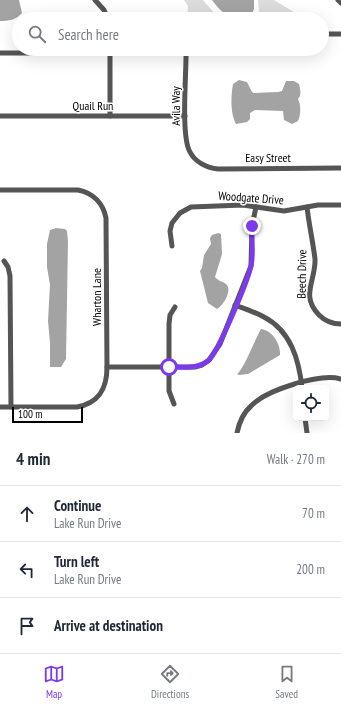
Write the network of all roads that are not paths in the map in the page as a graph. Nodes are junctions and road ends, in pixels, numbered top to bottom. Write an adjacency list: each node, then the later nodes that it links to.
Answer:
1 (94, 0): 4 (street)
2 (338, 0): 3 (street)
3 (341, 2)
4 (105, 12)
5 (329, 34): 6 (street)
6 (341, 34)
7 (0, 53): 8 (street)
8 (12, 53)
9 (110, 56): 12 (street)
10 (186, 56): 13 (street, Avila Way)
11 (0, 116): 12 (street, Quail Run)
12 (110, 116): 13 (street, Quail Run)
13 (185, 116): 14 (street, Avila Way)
14 (197, 161): 15 (street, Easy Street)
15 (341, 168)
16 (0, 190): 25 (street, Wharton Lane)
17 (341, 205): 19 (street, Woodgate Drive)
18 (256, 207): 19 (street, Woodgate Drive); 20 (street, Woodgate Drive); 22 (street)
19 (307, 207): 24 (street, Beech Drive)
20 (172, 246)
21 (4, 261): 31 (street)
22 (236, 305): 26 (street); 28 (street)
23 (175, 307): 26 (street)
24 (341, 324)
25 (107, 367): 26 (street); 31 (street, Wharton Lane)
26 (169, 367): 30 (street)
27 (341, 379): 28 (street)
28 (302, 381): 29 (street); 34 (street)
29 (302, 385)
30 (174, 404)
31 (11, 407): 32 (street)
32 (0, 408)
33 (305, 421): 35 (street)
34 (237, 433)
35 (307, 433)

